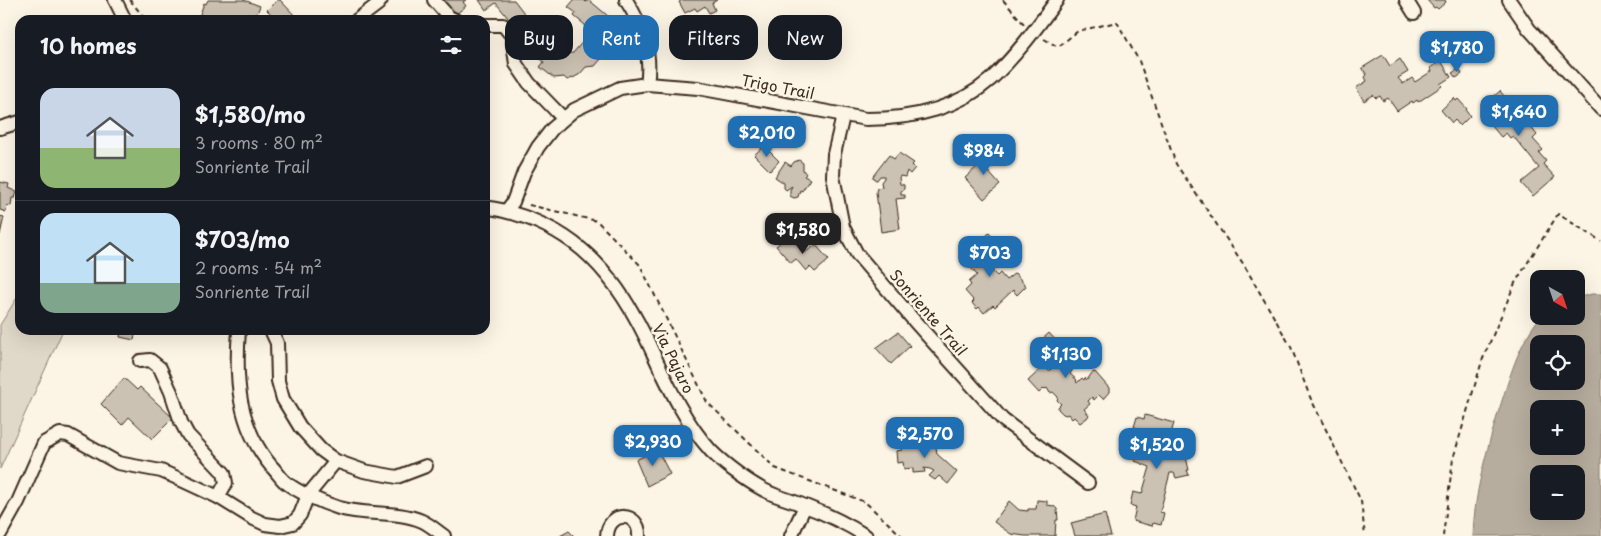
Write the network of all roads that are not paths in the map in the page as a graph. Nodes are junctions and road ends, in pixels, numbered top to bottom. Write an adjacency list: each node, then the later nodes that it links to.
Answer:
1 (114, 0): 9 (street)
2 (434, 0): 11 (street)
3 (626, 0): 13 (street)
4 (1057, 0): 15 (street, Trigo Trail)
5 (1406, 0): 8 (street)
6 (1509, 0): 14 (street)
7 (380, 2): 10 (street)
8 (1414, 13)
9 (122, 15)
10 (363, 15)
11 (447, 15)
12 (490, 25): 16 (street)
13 (646, 84): 15 (street, Trigo Trail); 16 (street, Trigo Trail)
14 (1601, 109)
15 (842, 116): 26 (street, Sonriente Trail)
16 (563, 118): 19 (street, Trigo Trail)
17 (15, 124): 18 (street)
18 (0, 128)
19 (510, 206): 20 (street, Via Pajaro); 29 (street, Via Pajaro)
20 (490, 207)
21 (239, 335): 27 (street)
22 (273, 335): 24 (street)
23 (140, 361): 28 (street)
24 (336, 461): 25 (street); 27 (street)
25 (426, 466)
26 (1088, 483)
27 (308, 494): 28 (street); 31 (street)
28 (218, 497): 30 (street)
29 (806, 506): 34 (street); 35 (street, Via Pajaro)
30 (0, 534)
31 (444, 536)
32 (607, 536): 33 (street)
33 (639, 536)
34 (791, 536)
35 (866, 536)

